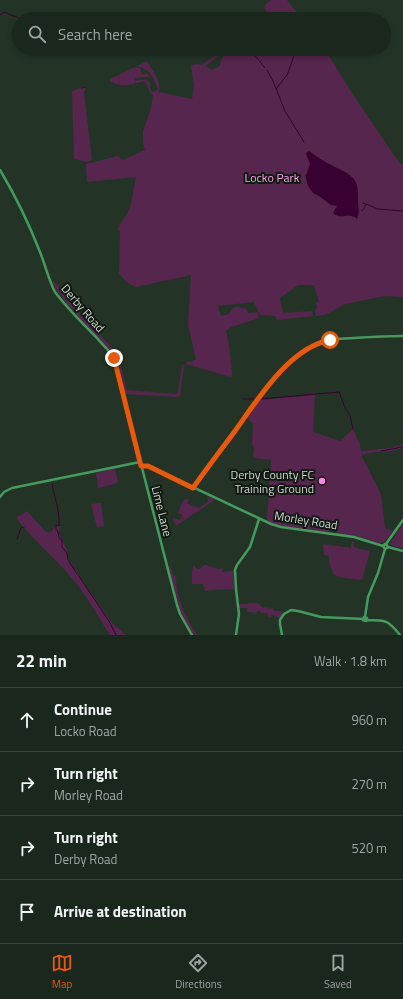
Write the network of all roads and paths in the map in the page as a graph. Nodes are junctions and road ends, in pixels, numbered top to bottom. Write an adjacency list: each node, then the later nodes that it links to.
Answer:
1 (0, 170): 3 (street, Derby Road)
2 (403, 336): 5 (street)
3 (140, 462): 4 (street, Lime Lane); 6 (street)
4 (141, 466): 5 (street, Morley Road); 12 (street, Lime Lane)
5 (193, 488): 7 (street, Morley Road)
6 (0, 497)
7 (259, 519): 9 (street, Morley Road); 13 (street)
8 (403, 520): 9 (street)
9 (386, 546): 10 (street, Morley Road); 11 (street)
10 (403, 551)
11 (365, 619): 14 (street); 15 (street)
12 (192, 635)
13 (236, 635)
14 (282, 635)
15 (400, 635)

